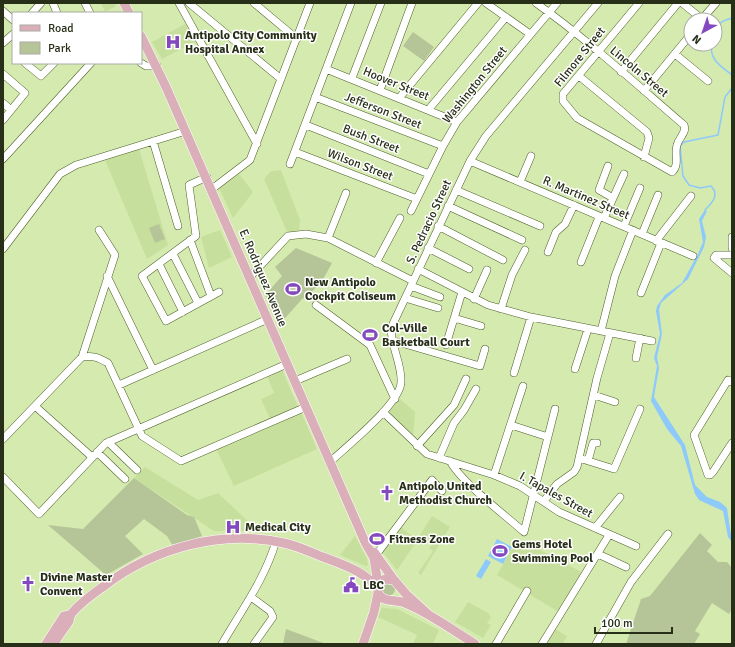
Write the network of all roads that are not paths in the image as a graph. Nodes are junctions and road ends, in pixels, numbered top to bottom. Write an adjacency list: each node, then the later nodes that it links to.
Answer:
1 (85, 3): 21 (street)
2 (124, 3): 22 (main road)
3 (179, 3): 27 (street)
4 (189, 3): 19 (street)
5 (254, 3): 33 (street)
6 (310, 3): 33 (street)
7 (351, 3): 43 (street)
8 (381, 3): 47 (street)
9 (412, 3): 50 (street)
10 (478, 3): 53 (street)
11 (486, 3): 26 (street)
12 (536, 3): 23 (street, Lincoln Street)
13 (557, 3): 23 (street, Washington Street)
14 (598, 3): 29 (street, S. Pedracio Street)
15 (639, 3): 36 (street, Filmore Street)
16 (678, 3): 44 (street)
17 (682, 3): 24 (street)
18 (716, 3): 25 (street)
19 (197, 10): 27 (street); 48 (street)
20 (3, 11): 28 (street)
21 (90, 12)
22 (128, 12)
23 (549, 12): 29 (street, Lincoln Street); 30 (street, Washington Street)
24 (693, 12)
25 (709, 12)
26 (506, 17): 30 (street); 55 (street)
27 (187, 18): 62 (street)
28 (12, 19)
29 (575, 30): 36 (street, Lincoln Street); 68 (street, S. Pedracio Street)
30 (530, 34): 58 (street, Washington Street)
31 (12, 35): 34 (street)
32 (142, 38): 42 (main road, E. Rodriguez Avenue)
33 (297, 39): 48 (street)
34 (3, 43)
35 (683, 44): 37 (street)
36 (598, 52): 44 (street, Lincoln Street); 46 (street, Filmore Street)
37 (675, 54): 49 (street); 51 (street)
38 (26, 64): 39 (street)
39 (53, 64)
40 (90, 64): 67 (street)
41 (142, 64): 42 (street)
42 (157, 66): 60 (main road, E. Rodriguez Avenue)
43 (326, 69): 47 (street, Hoover Street); 52 (street)
44 (621, 72): 51 (street, Lincoln Street)
45 (3, 74): 56 (street)
46 (579, 76): 66 (street); 66 (street, Filmore Street)
47 (352, 78): 50 (street, Hoover Street)
48 (281, 79): 62 (street)
49 (708, 81)
50 (380, 90): 53 (street, Hoover Street)
51 (644, 91): 71 (street, Lincoln Street)
52 (315, 96): 59 (street); 63 (street, Jefferson Street)
53 (400, 97): 55 (street, Hoover Street)
54 (3, 104): 56 (street)
55 (429, 109): 58 (street, Hoover Street)
56 (10, 110): 57 (street)
57 (3, 120)
58 (457, 122): 63 (street, Washington Street)
59 (306, 125): 64 (street); 72 (street, Bush Street)
60 (186, 131): 61 (street); 74 (main road, E. Rodriguez Avenue)
61 (153, 141): 89 (street); 103 (street)
62 (257, 144): 77 (street)
63 (443, 146): 72 (street, Washington Street)
64 (295, 152): 69 (street); 83 (street, Wilson Street)
65 (531, 156): 75 (street)
66 (644, 157): 71 (street, Filmore Street)
67 (3, 159)
68 (470, 161): 75 (street, R. Martinez Street); 78 (street, S. Pedracio Street)
69 (290, 164)
70 (608, 166): 82 (street)
71 (669, 171)
72 (429, 174): 83 (street, Washington Street)
73 (624, 174): 82 (street)
74 (207, 178): 77 (main road, E. Rodriguez Avenue); 98 (street)
75 (520, 182): 84 (street, R. Martinez Street)
76 (640, 188): 92 (street)
77 (212, 189): 118 (main road, E. Rodriguez Avenue)
78 (456, 190): 85 (street, S. Pedracio Street); 91 (street)
79 (346, 192): 97 (street)
80 (658, 196): 95 (street)
81 (691, 196): 100 (street)
82 (613, 198): 88 (street)
83 (417, 199): 86 (street, Washington Street)
84 (574, 205): 88 (street, R. Martinez Street); 105 (street)
85 (448, 206): 90 (street, S. Pedracio Street); 99 (street)
86 (411, 211)
87 (400, 218): 111 (street)
88 (601, 218): 92 (street, R. Martinez Street); 110 (street)
89 (178, 226)
90 (438, 226): 101 (street, S. Pedracio Street); 109 (street)
91 (540, 226)
92 (624, 226): 94 (street, R. Martinez Street)
93 (98, 230): 117 (street)
94 (634, 230): 95 (street, R. Martinez Street); 137 (street)
95 (642, 234): 100 (street, R. Martinez Street)
96 (732, 237): 102 (street)
97 (328, 238): 111 (street); 118 (street)
98 (190, 240): 106 (street); 123 (street)
99 (522, 240)
100 (658, 242): 108 (street, R. Martinez Street); 122 (street)
101 (428, 248): 113 (street, S. Pedracio Street); 114 (street)
102 (732, 248)
103 (3, 249)
104 (525, 250): 130 (street)
105 (548, 252)
106 (173, 254): 112 (street); 127 (street)
107 (732, 255): 116 (street)
108 (693, 256)
109 (503, 260)
110 (581, 262)
111 (376, 263): 119 (street)
112 (159, 264): 131 (street); 131 (street)
113 (418, 269): 119 (street, S. Pedracio Street); 121 (street)
114 (469, 269)
115 (487, 270): 126 (street)
116 (732, 273)
117 (108, 276): 144 (street); 149 (street)
118 (250, 277): 134 (main road, E. Rodriguez Avenue)
119 (412, 284): 124 (street); 125 (street, S. Pedracio Street)
120 (219, 292): 123 (street)
121 (462, 292): 126 (street); 133 (street)
122 (641, 293)
123 (211, 296): 127 (street)
124 (440, 297)
125 (405, 298): 129 (street); 140 (street, S. Pedracio Street)
126 (474, 299): 130 (street)
127 (198, 303): 131 (street)
128 (316, 305): 158 (street)
129 (438, 308)
130 (501, 309): 132 (street)
131 (183, 312)
132 (531, 317): 136 (street); 150 (street)
133 (454, 318): 135 (street); 142 (street)
134 (268, 319): 147 (main road, E. Rodriguez Avenue); 149 (street)
135 (481, 326)
136 (588, 329): 137 (street); 148 (street)
137 (601, 331): 138 (street)
138 (610, 333): 139 (street); 157 (street)
139 (640, 338): 141 (street); 146 (street)
140 (391, 340): 143 (street); 158 (street, S. Pedracio Street)
141 (652, 341)
142 (446, 345)
143 (485, 349)
144 (82, 357): 154 (street); 160 (street)
145 (347, 358): 152 (street)
146 (636, 358)
147 (287, 364): 152 (main road, E. Rodriguez Avenue); 166 (street)
148 (575, 369)
149 (153, 370): 154 (street)
150 (514, 373)
151 (466, 379): 172 (street)
152 (295, 381): 161 (main road, E. Rodriguez Avenue)
153 (730, 381): 171 (street)
154 (120, 384): 166 (street)
155 (523, 386): 165 (street)
156 (476, 389): 174 (street)
157 (594, 395): 159 (street); 175 (street)
158 (395, 399): 164 (street, S. Pedracio Street)
159 (615, 402)
160 (35, 406): 168 (street); 173 (street)
161 (306, 407): 166 (street); 178 (main road, E. Rodriguez Avenue)
162 (555, 409): 167 (street)
163 (640, 409): 177 (street)
164 (383, 412): 172 (street, I. Tapales Street); 178 (street, S. Pedracio Street)
165 (511, 425): 167 (street); 180 (street)
166 (138, 428): 169 (street)
167 (548, 437): 184 (street)
168 (3, 439)
169 (108, 442): 173 (street); 179 (street)
170 (597, 443): 177 (street)
171 (732, 443)
172 (417, 446): 174 (street, I. Tapales Street)
173 (94, 454): 181 (street); 182 (street)
174 (440, 458): 176 (street, I. Tapales Street)
175 (579, 458): 177 (street); 186 (street)
176 (450, 461): 180 (street, I. Tapales Street); 184 (street)
177 (588, 461)
178 (330, 462): 188 (main road, E. Rodriguez Avenue)
179 (137, 470)
180 (494, 475): 184 (street, I. Tapales Street)
181 (3, 477)
182 (125, 479)
183 (442, 492): 194 (street)
184 (533, 494): 186 (street, I. Tapales Street)
185 (620, 497): 187 (street)
186 (544, 501): 187 (street, I. Tapales Street)
187 (594, 528): 190 (street, I. Tapales Street)
188 (361, 531): 194 (main road, E. Rodriguez Avenue); 196 (main road, E. Rodriguez Avenue)
189 (668, 534): 212 (street)
190 (609, 535): 192 (street, I. Tapales Street); 193 (street)
191 (276, 541): 196 (main road); 199 (street); 202 (main road)
192 (636, 546)
193 (598, 554): 195 (street); 211 (street)
194 (376, 555): 197 (main road, E. Rodriguez Avenue)
195 (626, 567)
196 (379, 584): 197 (main road); 200 (main road); 201 (main road)
197 (397, 584): 200 (main road); 203 (main road, E. Rodriguez Avenue)
198 (527, 591): 210 (street)
199 (251, 597): 206 (street); 207 (street)
200 (388, 600): 201 (main road); 203 (main road)
201 (374, 612): 208 (main road)
202 (70, 615): 204 (main road); 205 (main road)
203 (429, 615): 209 (main road)
204 (46, 644)
205 (54, 644)
206 (222, 644)
207 (254, 644)
208 (362, 644)
209 (475, 644)
210 (496, 644)
211 (542, 644)
212 (596, 644)

